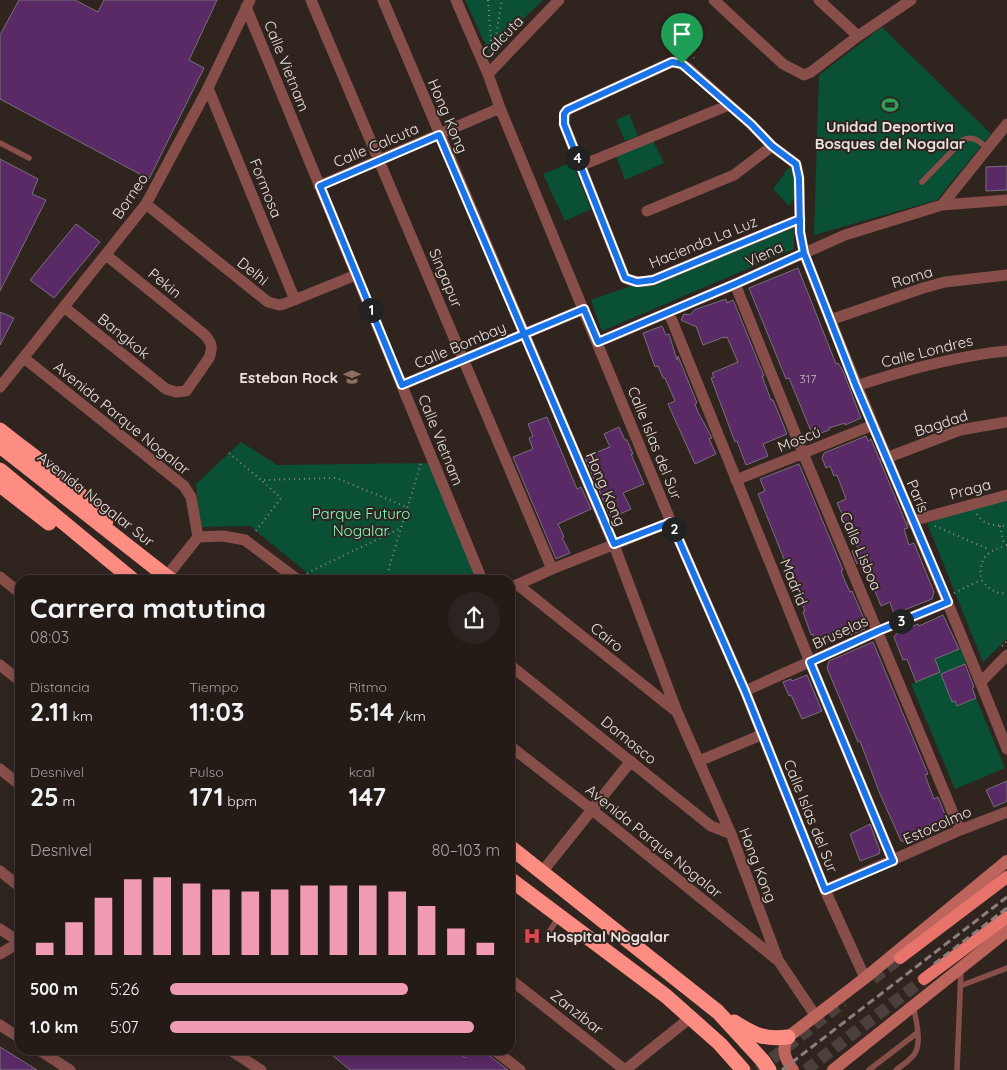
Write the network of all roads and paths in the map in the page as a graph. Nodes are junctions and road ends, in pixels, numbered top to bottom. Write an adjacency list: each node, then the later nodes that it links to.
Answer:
1 (312, 0): 22 (street, Singapur)
2 (383, 0): 17 (street, Hong Kong)
3 (456, 0): 12 (street, Calle Islas del Sur)
4 (488, 0): 5 (path)
5 (502, 0)
6 (559, 0): 12 (street, Calcuta)
7 (714, 0): 11 (street)
8 (819, 0): 11 (street)
9 (911, 0): 11 (street)
10 (248, 4): 13 (street, Borneo); 25 (street, Calle Vietnam)
11 (858, 36)
12 (488, 74): 15 (street, Calle Islas del Sur)
13 (208, 88): 27 (street, Borneo); 36 (street, Formosa)
14 (728, 105): 19 (street, Hacienda La Luz); 23 (street); 23 (street, Hacienda La Luz)
15 (500, 108): 17 (street, Calle Calcuta); 38 (street, Calle Islas del Sur)
16 (1007, 126): 20 (street)
17 (439, 135): 22 (street, Calle Calcuta); 41 (street, Hong Kong)
18 (0, 143): 21 (lane)
19 (772, 146): 29 (street); 30 (street, Hacienda La Luz)
20 (988, 148): 24 (lane); 28 (street)
21 (29, 158)
22 (379, 160): 25 (street, Calle Calcuta); 45 (street, Singapur)
23 (580, 166): 30 (street, Hacienda La Luz)
24 (922, 182)
25 (320, 186): 33 (street, Calle Vietnam)
26 (1007, 200): 28 (street, Viena)
27 (146, 204): 32 (street, Borneo); 36 (street, Delhi)
28 (942, 205): 31 (street, Viena)
29 (648, 211)
30 (800, 219): 31 (street, Hacienda La Luz)
31 (804, 253): 35 (street, Viena); 40 (street, París)
32 (106, 255): 37 (street, Borneo); 49 (street, Pekin)
33 (356, 275): 36 (street, Delhi); 46 (street, Calle Vietnam)
34 (1007, 275): 40 (street, Roma)
35 (735, 284): 39 (street, Viena); 55 (street, Calle Lisboa)
36 (295, 300)
37 (64, 306): 44 (street, Borneo); 49 (street, Bangkok)
38 (584, 309): 41 (street, Calle Bombay); 42 (street, Calle Islas del Sur)
39 (669, 312): 42 (street, Viena); 60 (street, Madrid)
40 (830, 320): 47 (street, París)
41 (524, 334): 45 (street, Calle Bombay); 74 (street, Hong Kong)
42 (598, 342): 66 (street, Calle Islas del Sur)
43 (1007, 350): 47 (street, Calle Londres)
44 (24, 358): 48 (street, Borneo); 72 (street, Avenida Parque Nogalar)
45 (464, 359): 46 (street, Calle Bombay); 78 (street, Singapur)
46 (402, 385): 85 (street, Calle Vietnam)
47 (856, 386): 51 (street, París)
48 (0, 387)
49 (166, 388)
50 (1007, 422): 56 (street, Bagdad)
51 (873, 425): 55 (street, Moscú); 56 (street, París)
52 (0, 430): 73 (highway)
53 (2, 448): 73 (highway, Avenida Nogalar Sur)
54 (229, 453): 59 (path)
55 (803, 453): 60 (street, Moscú); 93 (street, Calle Lisboa)
56 (886, 458): 65 (street, París)
57 (421, 463): 63 (path)
58 (0, 470): 76 (highway)
59 (261, 480): 63 (path); 71 (path)
60 (736, 480): 95 (street, Madrid)
61 (0, 486): 76 (highway)
62 (1007, 495): 65 (street, Praga)
63 (407, 507): 70 (path)
64 (977, 513): 68 (path)
65 (912, 520): 92 (street, París)
66 (671, 522): 74 (street); 100 (street, Calle Islas del Sur)
67 (932, 525): 77 (path)
68 (1000, 526): 69 (path); 75 (path)
69 (1007, 526)
70 (401, 528): 83 (path); 84 (path)
71 (256, 531)
72 (198, 538): 81 (street); 82 (street)
73 (121, 540): 80 (highway, Avenida Nogalar Sur)
74 (614, 544): 78 (street); 101 (street, Hong Kong)
75 (1006, 545): 77 (path)
76 (92, 547): 79 (highway)
77 (991, 551): 87 (path)
78 (552, 569): 88 (street)
79 (127, 575)
80 (165, 575)
81 (171, 575)
82 (300, 575)
83 (307, 575)
84 (388, 575)
85 (480, 575)
86 (0, 577): 90 (street)
87 (981, 580): 91 (path); 92 (path)
88 (515, 586)
89 (515, 587): 101 (street, Cairo)
90 (15, 589)
91 (1007, 593)
92 (950, 598): 93 (street, Bruselas); 99 (street, París)
93 (878, 631): 95 (street, Bruselas); 111 (street, Calle Lisboa)
94 (1007, 654): 99 (street)
95 (810, 662): 100 (street, Bruselas); 114 (street, Madrid)
96 (0, 666): 98 (street)
97 (515, 669): 105 (street, Damasco)
98 (15, 678)
99 (981, 682): 103 (street, París)
100 (745, 691): 102 (street, Calle Islas del Sur)
101 (677, 712): 106 (street, Hong Kong)
102 (761, 735): 106 (street); 121 (street, Calle Islas del Sur)
103 (1007, 749)
104 (515, 750): 109 (street, Avenida Parque Nogalar)
105 (631, 761): 109 (street); 112 (street, Damasco)
106 (699, 761): 112 (street, Hong Kong)
107 (0, 769): 108 (street)
108 (15, 781)
109 (591, 809): 117 (street); 131 (street, Avenida Parque Nogalar)
110 (1007, 812): 111 (street, Estocolmo)
111 (960, 830): 114 (street, Estocolmo)
112 (731, 834): 131 (street, Hong Kong)
113 (515, 851): 117 (highway)
114 (893, 861): 121 (street, Estocolmo)
115 (1007, 861): 134 (street)
116 (0, 871): 119 (street)
117 (542, 872): 139 (highway)
118 (1007, 877): 130 (main road)
119 (15, 883)
120 (515, 883): 122 (highway)
121 (825, 890): 134 (street, Calle Islas del Sur)
122 (559, 916): 126 (lane); 141 (highway)
123 (1007, 917): 135 (main road)
124 (0, 929): 127 (street)
125 (1007, 931): 132 (street)
126 (549, 932)
127 (15, 939)
128 (15, 945): 129 (street)
129 (0, 954)
130 (900, 958)
131 (778, 960): 140 (street, Hong Kong)
132 (961, 968): 137 (lane); 138 (street)
133 (1007, 968): 137 (lane)
134 (865, 978): 140 (street)
135 (924, 979)
136 (515, 983): 153 (street, Zanzíbar)
137 (960, 986): 161 (lane)
138 (913, 1005): 143 (lane); 158 (street)
139 (718, 1012): 145 (highway); 156 (highway)
140 (815, 1015): 145 (street)
141 (690, 1018): 146 (highway); 153 (street)
142 (0, 1025): 144 (street)
143 (917, 1033): 159 (lane); 160 (lane)
144 (15, 1035)
145 (788, 1037): 157 (street)
146 (720, 1044): 154 (highway); 155 (highway)
147 (47, 1055): 151 (street)
148 (236, 1055): 150 (street)
149 (500, 1055): 152 (street)
150 (253, 1068)
151 (70, 1070)
152 (520, 1070)
153 (625, 1070)
154 (727, 1070)
155 (743, 1070)
156 (768, 1070)
157 (793, 1070)
158 (833, 1070)
159 (869, 1070)
160 (896, 1070)
161 (957, 1070)

